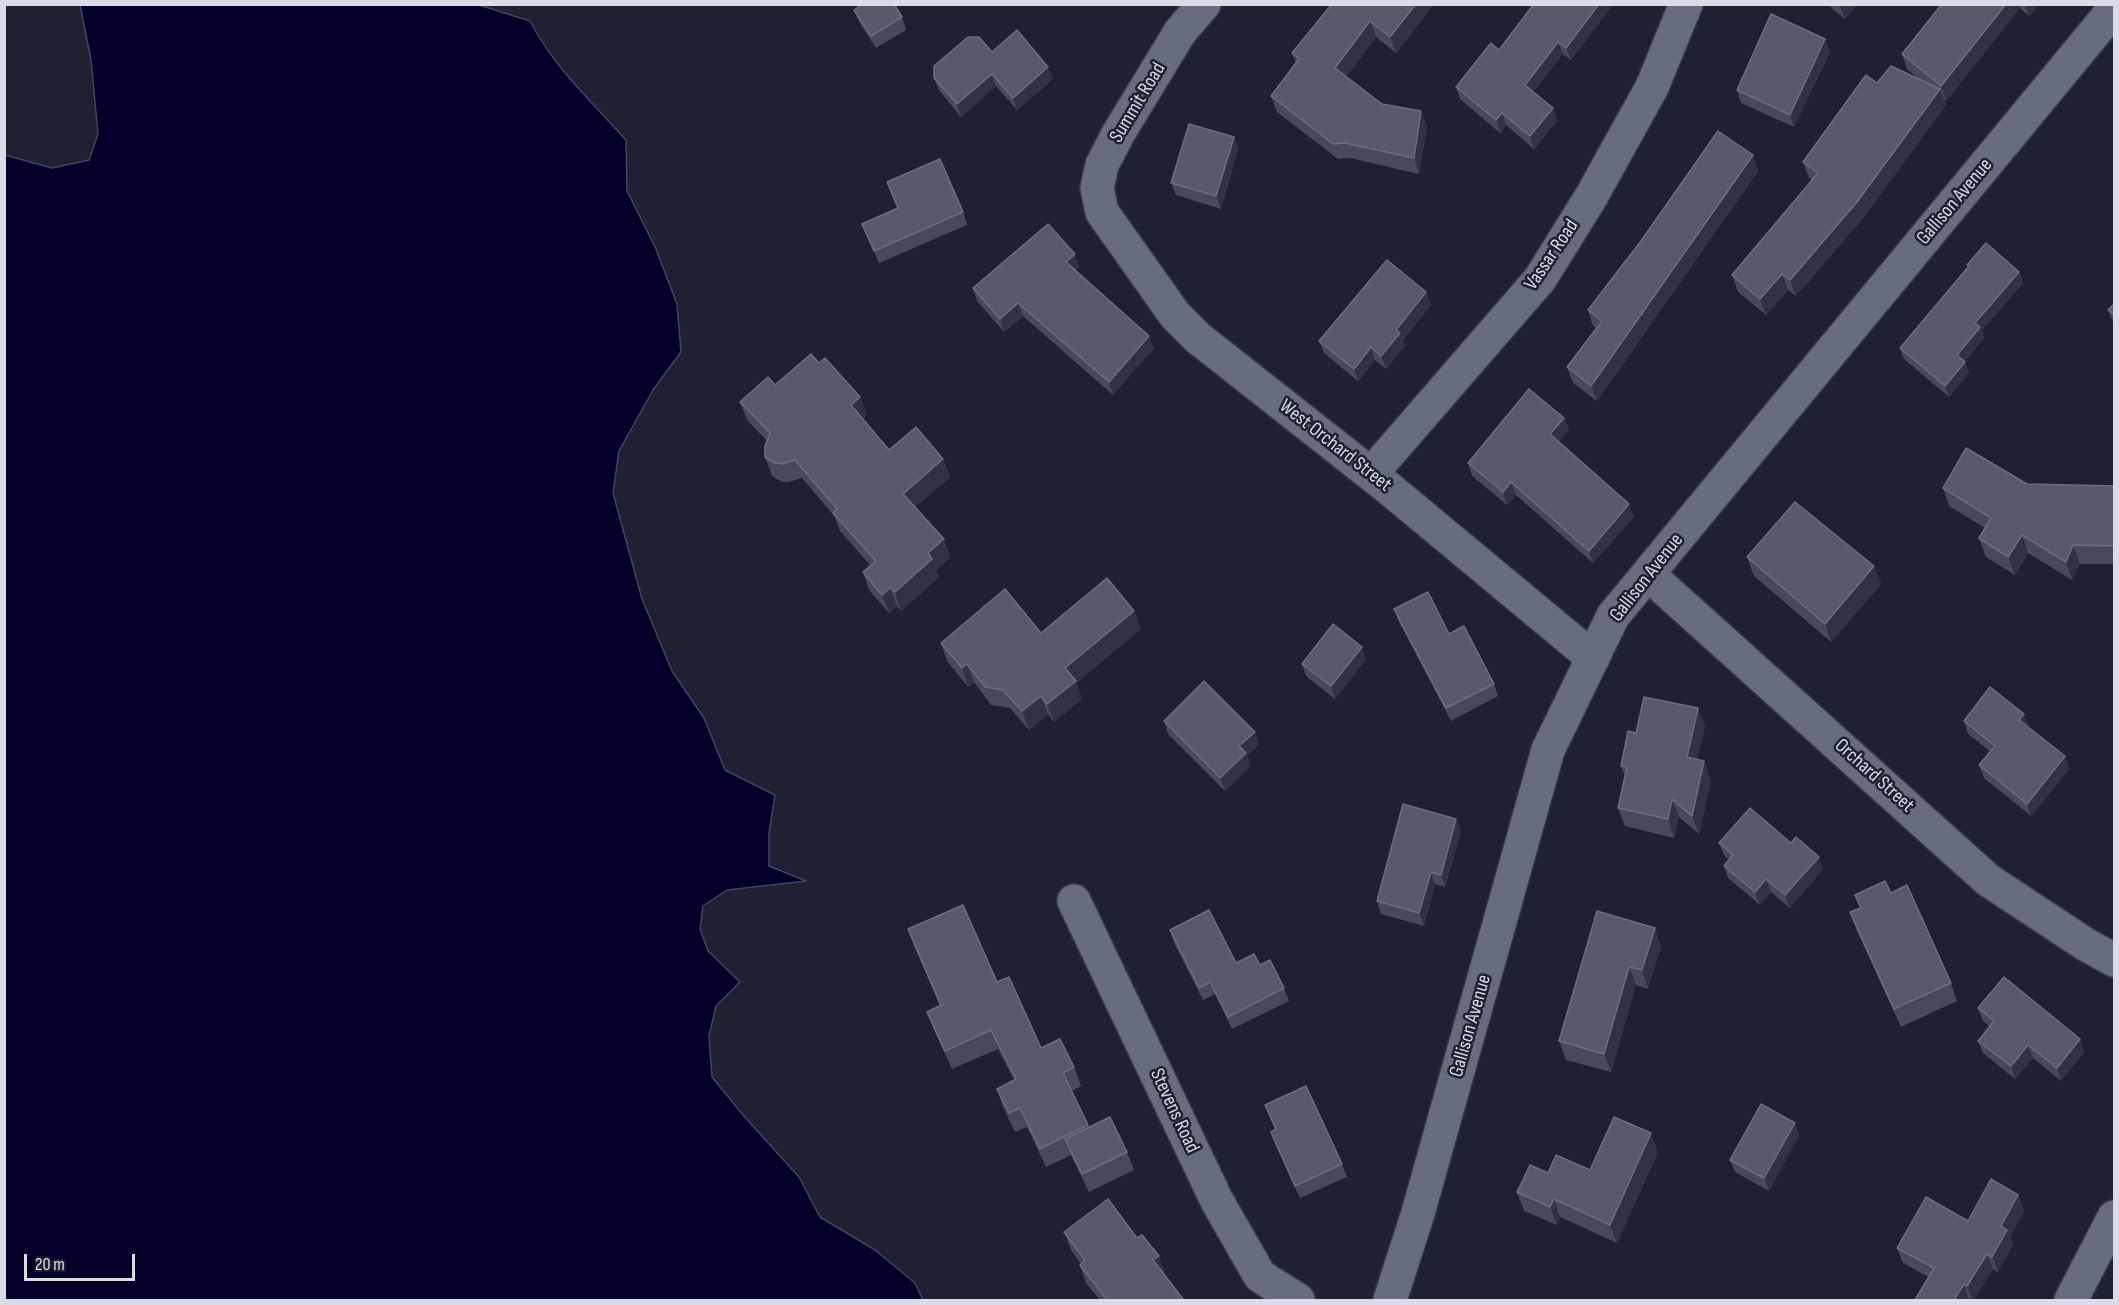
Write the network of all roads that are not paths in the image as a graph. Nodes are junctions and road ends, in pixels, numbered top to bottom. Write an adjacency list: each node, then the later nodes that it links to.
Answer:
1 (1204, 4): 4 (street, Summit Road)
2 (1686, 4): 5 (street, Vassar Road)
3 (2115, 9): 6 (street, Gallison Avenue)
4 (1102, 212): 5 (street, West Orchard Street)
5 (1371, 474): 7 (street, West Orchard Street)
6 (1648, 574): 7 (street, Gallison Avenue); 9 (street, Orchard Street)
7 (1593, 658): 12 (street, Gallison Avenue)
8 (1074, 902): 11 (street, Stevens Road)
9 (2115, 960)
10 (2115, 1217): 13 (street)
11 (1298, 1300)
12 (1390, 1300)
13 (2071, 1300)

